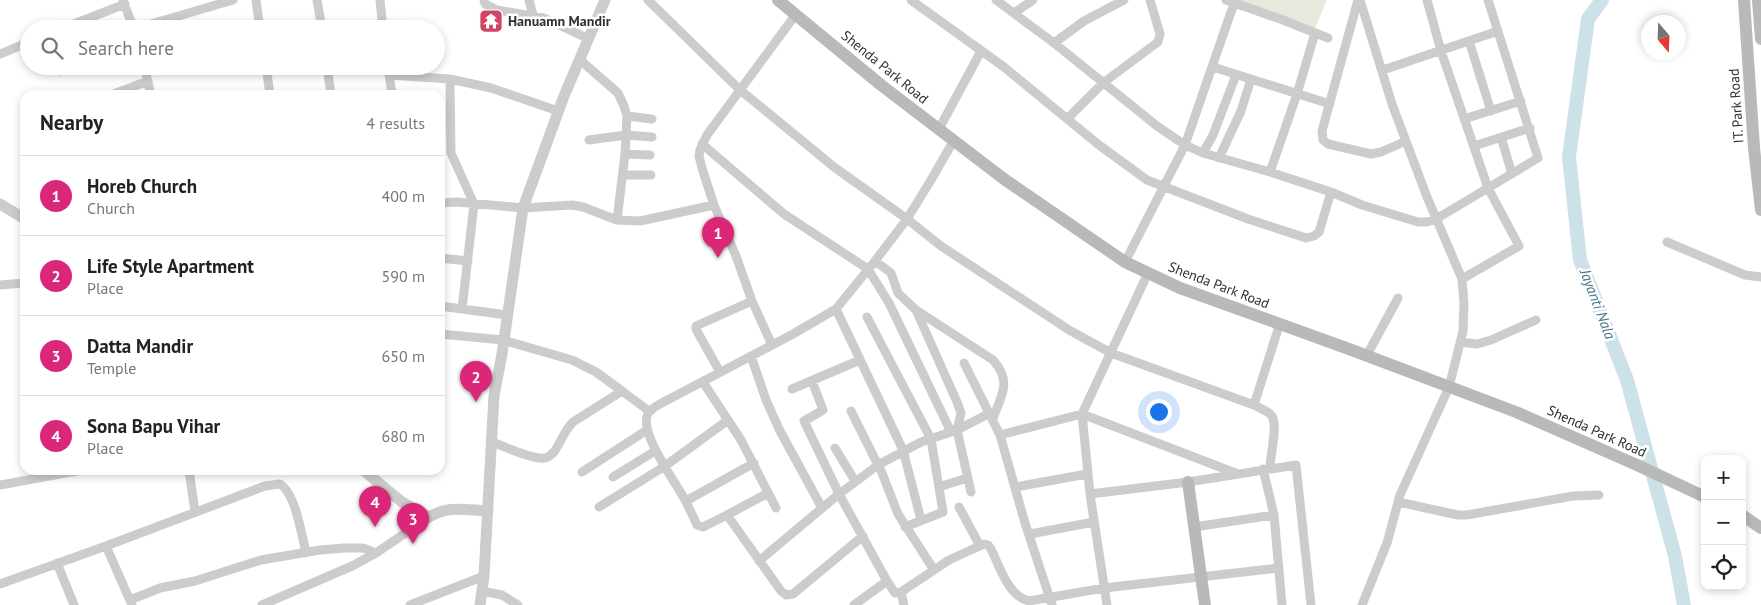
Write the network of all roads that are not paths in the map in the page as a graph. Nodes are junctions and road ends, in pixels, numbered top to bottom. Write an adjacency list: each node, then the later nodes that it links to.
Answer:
1 (233, 0): 27 (street)
2 (256, 0): 28 (street)
3 (317, 0): 29 (street)
4 (380, 0): 30 (street)
5 (484, 0): 24 (street)
6 (529, 0): 24 (street)
7 (648, 0): 55 (street)
8 (778, 0): 23 (main road, Shenda Park Road)
9 (911, 0): 39 (street)
10 (996, 0): 22 (street)
11 (1033, 0): 22 (street)
12 (1124, 0): 37 (street)
13 (1150, 0): 54 (street)
14 (1359, 0): 44 (street); 63 (street)
15 (1427, 0): 40 (street)
16 (1488, 0): 31 (street)
17 (1744, 0): 97 (main road, IT. Park Road)
18 (1758, 0): 35 (main road)
19 (603, 1): 34 (street)
20 (1232, 1): 32 (street); 43 (street)
21 (124, 2): 25 (street); 26 (street)
22 (1014, 13): 37 (street)
23 (796, 14): 55 (street); 71 (main road, Shenda Park Road)
24 (533, 15): 34 (street)
25 (82, 20)
26 (131, 20)
27 (164, 20)
28 (259, 20)
29 (320, 20)
30 (382, 20)
31 (1498, 31): 36 (street); 62 (street)
32 (1315, 33): 33 (street); 61 (street)
33 (1328, 38)
34 (588, 39): 42 (street)
35 (1761, 39)
36 (1469, 41): 40 (street); 64 (street)
37 (1054, 43): 54 (street)
38 (20, 46): 41 (street)
39 (981, 51): 68 (street); 71 (street)
40 (1441, 51): 44 (street); 69 (street)
41 (0, 54)
42 (579, 59): 65 (street); 66 (street)
43 (1212, 67): 50 (street); 79 (street)
44 (1383, 70): 77 (street)
45 (146, 75): 53 (street)
46 (267, 75): 58 (street)
47 (328, 75): 59 (street)
48 (389, 75): 60 (street)
49 (422, 75): 51 (street)
50 (1236, 75): 52 (street); 81 (street)
51 (450, 79): 65 (street); 94 (street)
52 (1251, 79): 61 (street); 84 (street)
53 (148, 82): 56 (street); 57 (street)
54 (1103, 83): 68 (street); 79 (street)
55 (739, 89): 78 (street); 100 (street)
56 (125, 90)
57 (150, 90)
58 (269, 90)
59 (330, 90)
60 (391, 90)
61 (1297, 94): 63 (street); 85 (street)
62 (1521, 101): 64 (street); 70 (street)
63 (1330, 104): 77 (street)
64 (1491, 110): 69 (street)
65 (558, 111): 96 (street)
66 (627, 116): 67 (street); 72 (street)
67 (652, 119)
68 (1067, 119): 89 (street)
69 (1464, 119): 80 (street)
70 (1530, 128): 74 (street); 86 (street)
71 (939, 129): 76 (main road, Shenda Park Road)
72 (626, 135): 73 (street); 75 (street); 82 (street)
73 (652, 137)
74 (1501, 137): 80 (street); 86 (street)
75 (589, 140)
76 (954, 140): 100 (street); 106 (main road, Shenda Park Road)
77 (1406, 142): 99 (street)
78 (702, 144): 95 (street); 107 (street)
79 (1185, 145): 81 (street); 89 (street)
80 (1474, 146): 90 (street)
81 (1203, 153): 84 (street)
82 (625, 154): 83 (street); 87 (street)
83 (650, 155)
84 (1218, 158): 85 (street)
85 (1270, 172): 91 (street)
86 (1512, 174): 90 (street)
87 (623, 175): 88 (street); 101 (street)
88 (652, 175)
89 (1162, 187): 91 (street); 106 (street)
90 (1488, 188): 99 (street); 110 (street)
91 (1331, 192): 99 (street)
92 (445, 203): 94 (street)
93 (0, 204): 98 (street)
94 (474, 204): 96 (street); 104 (street)
95 (714, 205): 101 (street); 114 (street)
96 (523, 208): 101 (street); 119 (street)
97 (1761, 210)
98 (20, 216)
99 (1436, 218): 110 (street)
100 (906, 219): 105 (street); 127 (street)
101 (617, 220)
102 (1667, 242): 109 (street)
103 (445, 259): 104 (street)
104 (468, 261): 117 (street)
105 (876, 261): 107 (street); 118 (street)
106 (1125, 262): 108 (main road, Shenda Park Road)
107 (868, 270): 116 (street); 145 (street)
108 (1148, 273): 122 (main road, Shenda Park Road); 127 (street)
109 (1761, 277)
110 (1462, 279): 125 (street)
111 (20, 283): 112 (street)
112 (0, 285)
113 (1398, 298): 128 (street)
114 (752, 301): 126 (street); 132 (street)
115 (445, 307): 117 (street)
116 (836, 308): 126 (street); 130 (street)
117 (462, 309): 119 (street)
118 (916, 310): 142 (street); 145 (street)
119 (507, 315): 124 (street)
120 (866, 317): 147 (street)
121 (1536, 320): 125 (street)
122 (1280, 324): 128 (main road, Shenda Park Road); 138 (street)
123 (445, 334): 124 (street)
124 (503, 340): 137 (street); 148 (street)
125 (1460, 342): 135 (street)
126 (772, 345): 129 (street)
127 (1110, 353): 138 (street); 141 (street)
128 (1367, 355): 135 (main road, Shenda Park Road)
129 (750, 356): 132 (street); 183 (street)
130 (860, 360): 133 (street); 150 (street)
131 (964, 362): 142 (street)
132 (720, 372): 134 (street)
133 (812, 381): 136 (street); 173 (street)
134 (703, 382): 139 (street); 143 (street)
135 (1449, 388): 176 (main road, Shenda Park Road); 178 (street)
136 (792, 389)
137 (622, 391): 139 (street); 148 (street)
138 (1254, 404): 155 (street)
139 (649, 412): 144 (street)
140 (851, 412): 153 (street)
141 (1082, 414): 146 (street); 157 (street); 158 (street)
142 (992, 416): 145 (street); 146 (street)
143 (728, 420): 152 (street); 154 (street)
144 (648, 430): 151 (street); 156 (street)
145 (954, 431): 147 (street); 164 (street)
146 (1000, 435): 170 (street)
147 (930, 438): 150 (street); 169 (street)
148 (492, 442): 179 (street)
149 (836, 448): 166 (street)
150 (904, 450): 153 (street); 189 (street)
151 (655, 451): 154 (street); 163 (street)
152 (754, 464): 172 (street); 177 (street)
153 (878, 465): 166 (street); 191 (street)
154 (665, 466): 177 (street); 180 (street)
155 (1267, 469): 158 (street); 186 (street); 223 (street)
156 (582, 472)
157 (1088, 474): 170 (street); 174 (street)
158 (1238, 474): 167 (street)
159 (32, 475): 165 (street)
160 (57, 475): 165 (street)
161 (190, 475): 184 (street)
162 (369, 475): 187 (street)
163 (613, 477)
164 (967, 478): 169 (street); 171 (street)
165 (32, 480): 168 (street)
166 (855, 481): 173 (street)
167 (1188, 482): 174 (street); 192 (main road)
168 (0, 485)
169 (939, 487): 189 (street)
170 (1015, 487): 194 (street)
171 (971, 492)
172 (768, 493): 182 (street); 185 (street)
173 (839, 494): 183 (street); 195 (street)
174 (1090, 494): 190 (street)
175 (1599, 495): 178 (street)
176 (1701, 495)
177 (686, 501): 185 (street)
178 (1398, 502): 224 (street)
179 (488, 505): 187 (street); 204 (street)
180 (599, 506)
181 (960, 507): 197 (street)
182 (776, 508)
183 (822, 508): 200 (street)
184 (195, 512): 196 (street); 198 (street)
185 (727, 515): 200 (street)
186 (1274, 515): 192 (street); 202 (street)
187 (429, 517): 199 (street)
188 (1746, 518): 193 (main road)
189 (921, 520): 191 (street)
190 (1094, 522): 194 (street); 208 (street)
191 (905, 527): 203 (street)
192 (1194, 527): 205 (main road)
193 (1761, 528)
194 (1030, 534): 211 (street)
195 (863, 536): 200 (street); 206 (street)
196 (106, 546): 201 (street); 212 (street)
197 (980, 546): 203 (street); 211 (street)
198 (306, 552): 199 (street); 212 (street)
199 (376, 553): 214 (street)
200 (759, 561)
201 (57, 564): 207 (street); 213 (street)
202 (1278, 568): 205 (street); 222 (street)
203 (934, 570): 210 (street)
204 (484, 576): 209 (street); 215 (street)
205 (1201, 578): 208 (street); 221 (main road)
206 (887, 581): 210 (street); 218 (street)
207 (0, 584)
208 (1104, 588): 211 (street); 220 (street)
209 (482, 591): 216 (street); 217 (street)
210 (902, 592): 219 (street)
211 (1051, 601)
212 (131, 602)
213 (74, 605)
214 (262, 605)
215 (410, 605)
216 (480, 605)
217 (518, 605)
218 (854, 605)
219 (904, 605)
220 (1107, 605)
221 (1205, 605)
222 (1282, 605)
223 (1311, 605)
224 (1362, 605)

